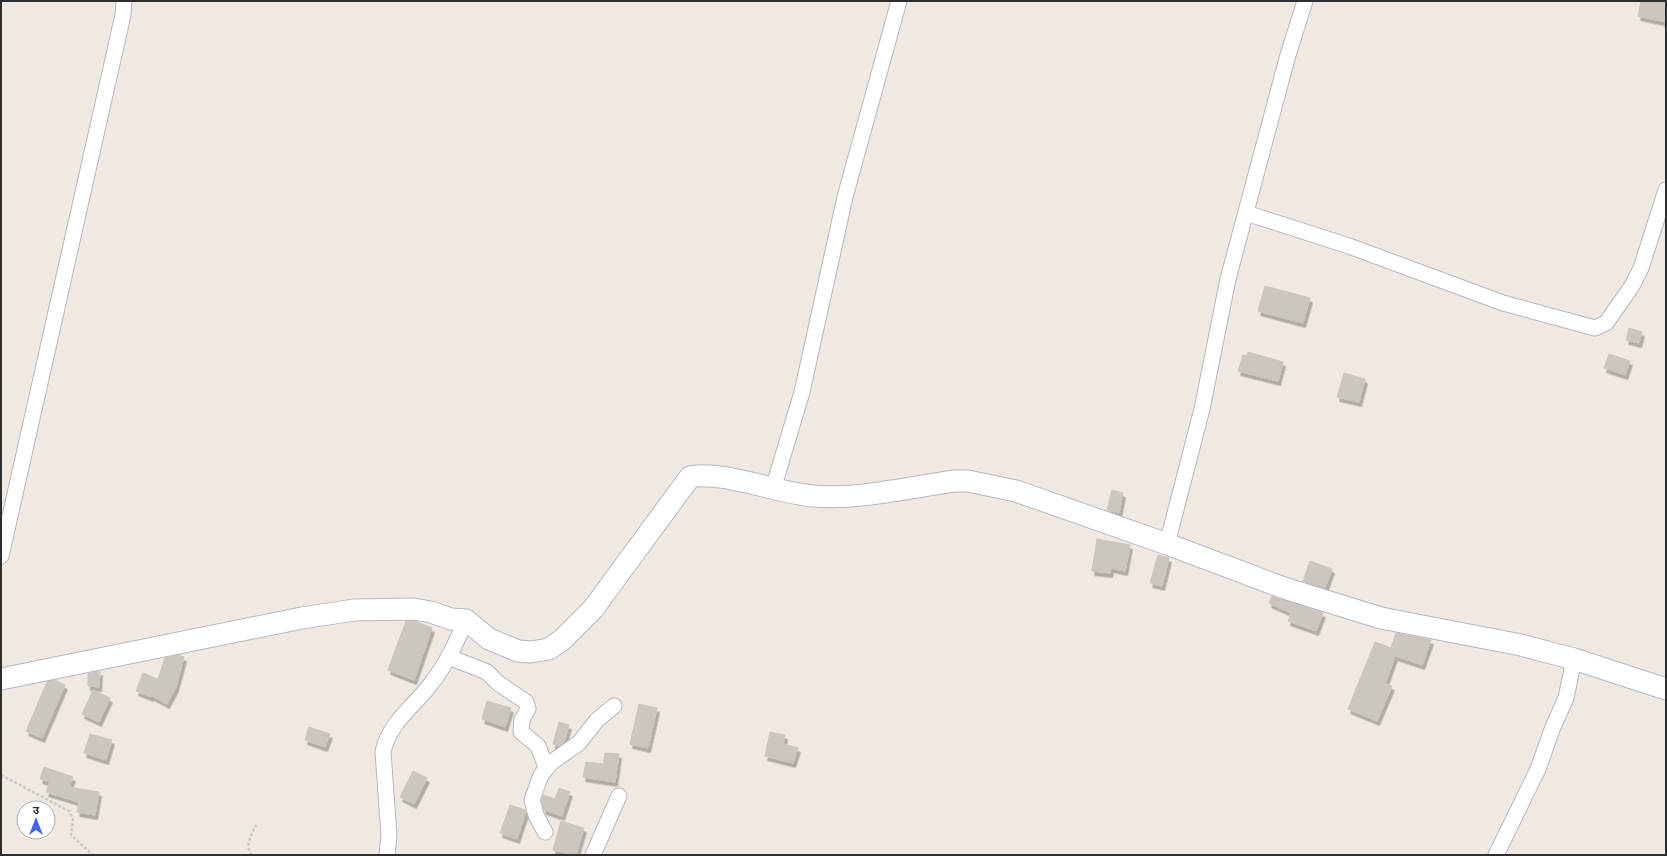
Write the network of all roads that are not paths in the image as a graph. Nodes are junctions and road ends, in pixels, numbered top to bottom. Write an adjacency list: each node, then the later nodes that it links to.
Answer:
1 (124, 1): 8 (street)
2 (899, 1): 6 (street)
3 (1305, 1): 5 (street)
4 (1666, 190): 5 (street)
5 (1246, 213): 7 (street)
6 (773, 489): 7 (street); 9 (street)
7 (1167, 544): 11 (street)
8 (1, 556)
9 (466, 620): 10 (street); 12 (street)
10 (449, 657): 15 (street); 18 (street)
11 (1574, 659): 13 (street); 20 (street)
12 (1, 679)
13 (1666, 689)
14 (614, 706): 15 (street)
15 (546, 767): 17 (street)
16 (619, 796): 19 (street)
17 (545, 832)
18 (387, 855)
19 (593, 855)
20 (1496, 855)

